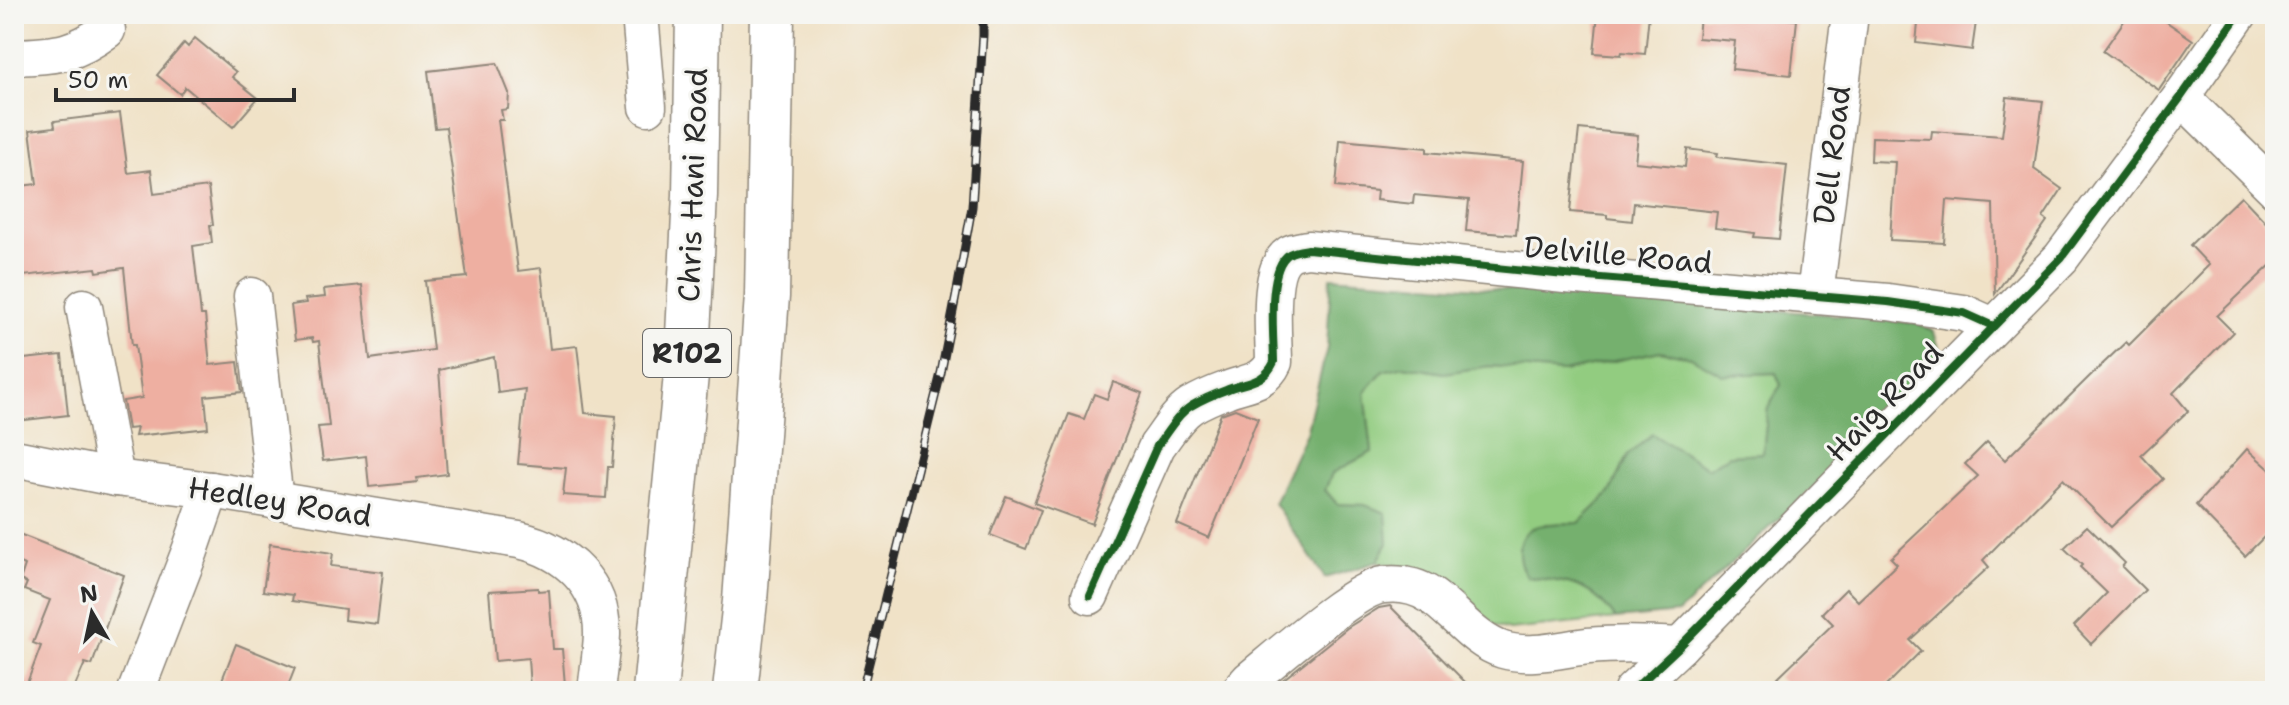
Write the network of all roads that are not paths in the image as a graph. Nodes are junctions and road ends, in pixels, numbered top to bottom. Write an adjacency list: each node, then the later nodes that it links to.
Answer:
1 (640, 14): 9 (street)
2 (698, 14): 23 (main road, Chris Hani Road / R102)
3 (772, 14): 24 (main road, R102)
4 (1850, 14): 11 (street, Dell Road)
5 (2239, 14): 8 (street, Haig Road)
6 (107, 30): 7 (street)
7 (14, 57)
8 (2181, 97): 10 (street); 14 (street, Haig Road)
9 (648, 107)
10 (2275, 189)
11 (1815, 295): 14 (street, Delville Road); 19 (street, Delville Road)
12 (252, 296): 18 (street)
13 (84, 307): 16 (street)
14 (1993, 326): 20 (street, Haig Road)
15 (14, 458): 16 (street, Hedley Road)
16 (116, 478): 17 (street, Hedley Road)
17 (211, 490): 18 (street, Hedley Road); 21 (street)
18 (275, 501): 22 (street, Hedley Road)
19 (1090, 596)
20 (1680, 646): 25 (street); 26 (street, Haig Road)
21 (136, 691)
22 (596, 691)
23 (655, 691)
24 (735, 691)
25 (1239, 691)
26 (1632, 691)

